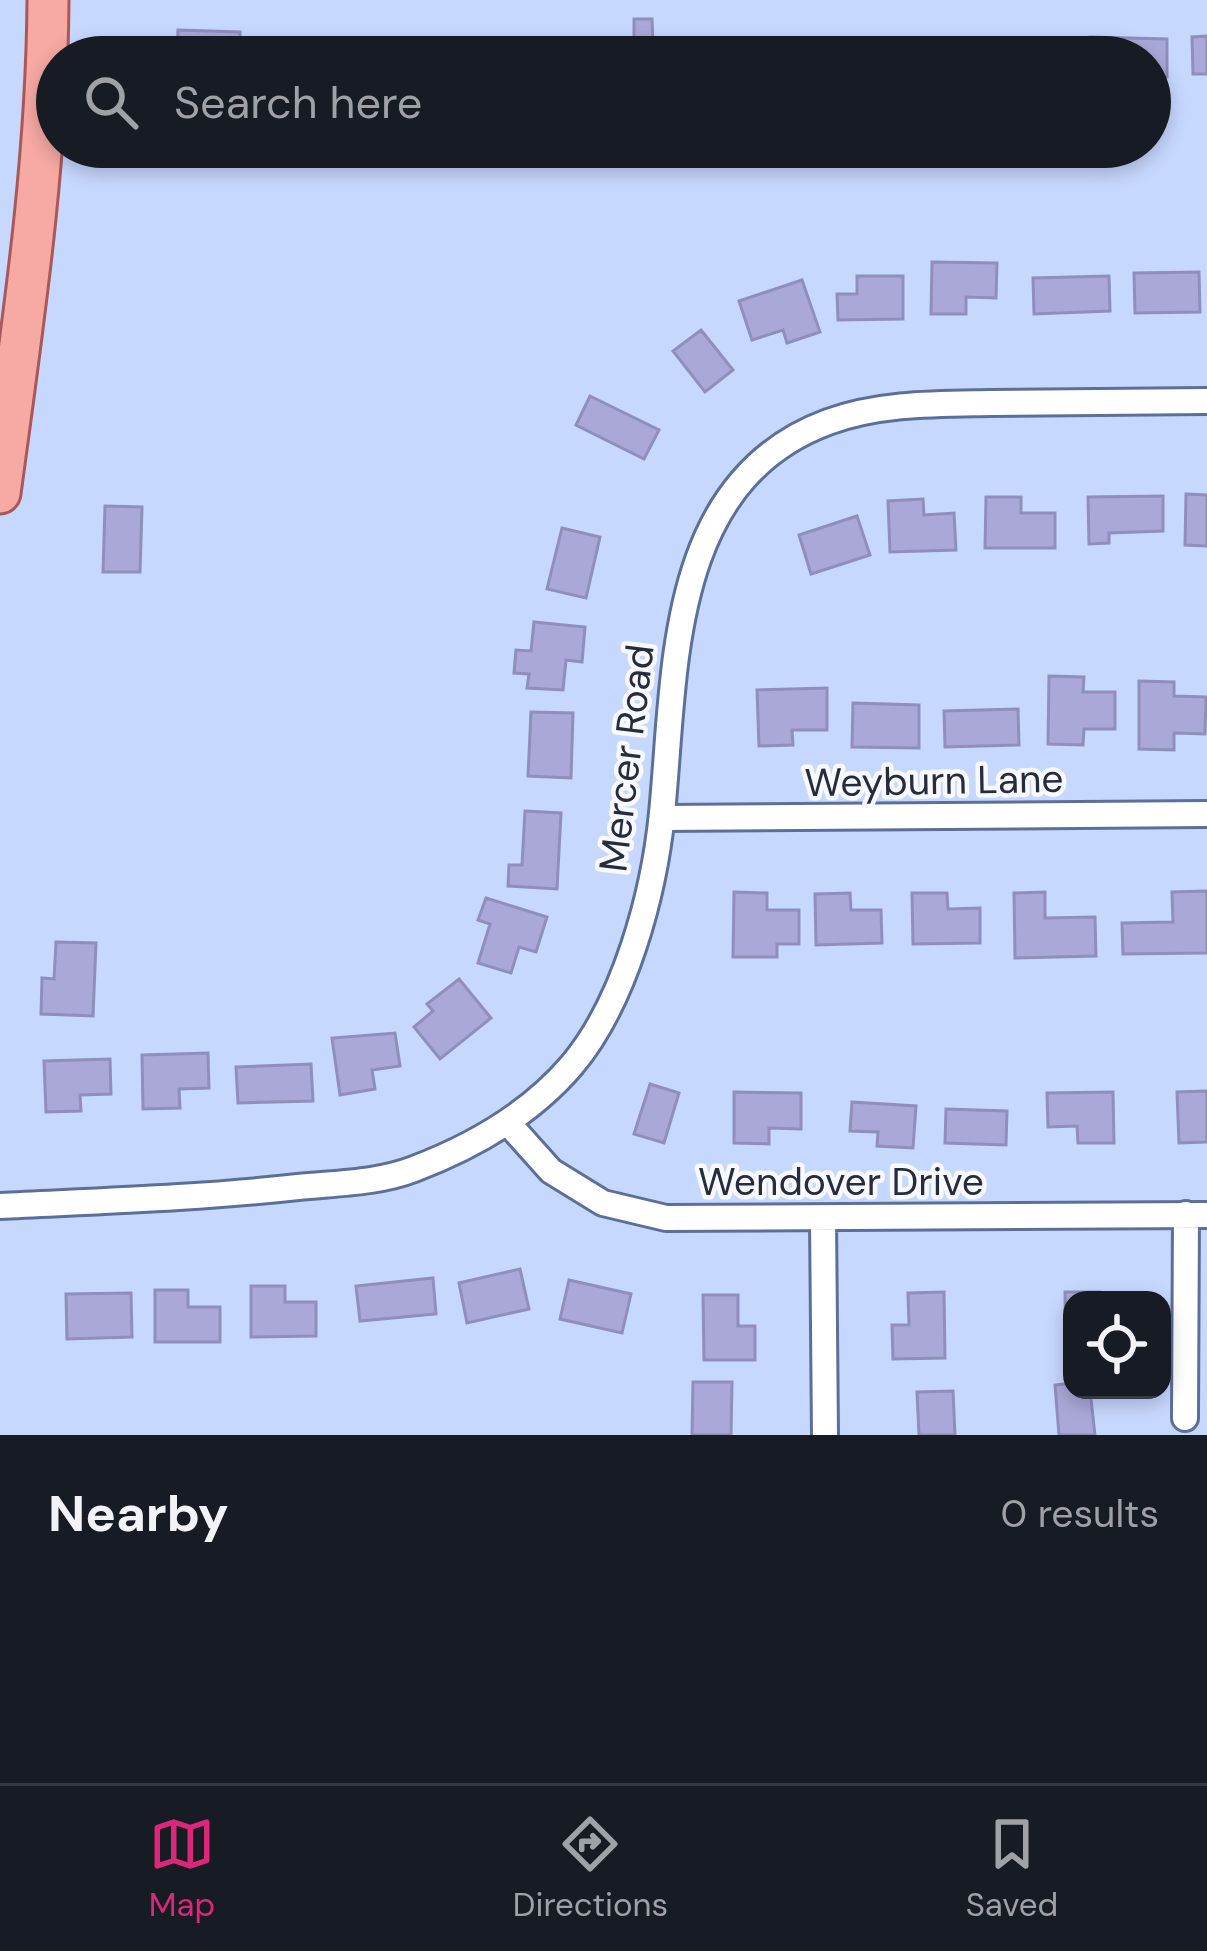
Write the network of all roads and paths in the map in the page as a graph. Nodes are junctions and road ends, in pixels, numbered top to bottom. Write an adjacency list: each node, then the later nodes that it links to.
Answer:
1 (48, 0): 2 (main road)
2 (48, 36)
3 (41, 168): 5 (main road)
4 (1207, 401): 7 (street, Mercer Road)
5 (0, 493)
6 (1207, 814): 7 (street, Weyburn Lane)
7 (662, 818): 8 (street, Mercer Road)
8 (508, 1124): 9 (street, Mercer Road); 11 (street, Wendover Drive)
9 (0, 1206)
10 (1197, 1215): 11 (street, Wendover Drive); 12 (street)
11 (823, 1218): 13 (street)
12 (1185, 1418)
13 (825, 1435)

